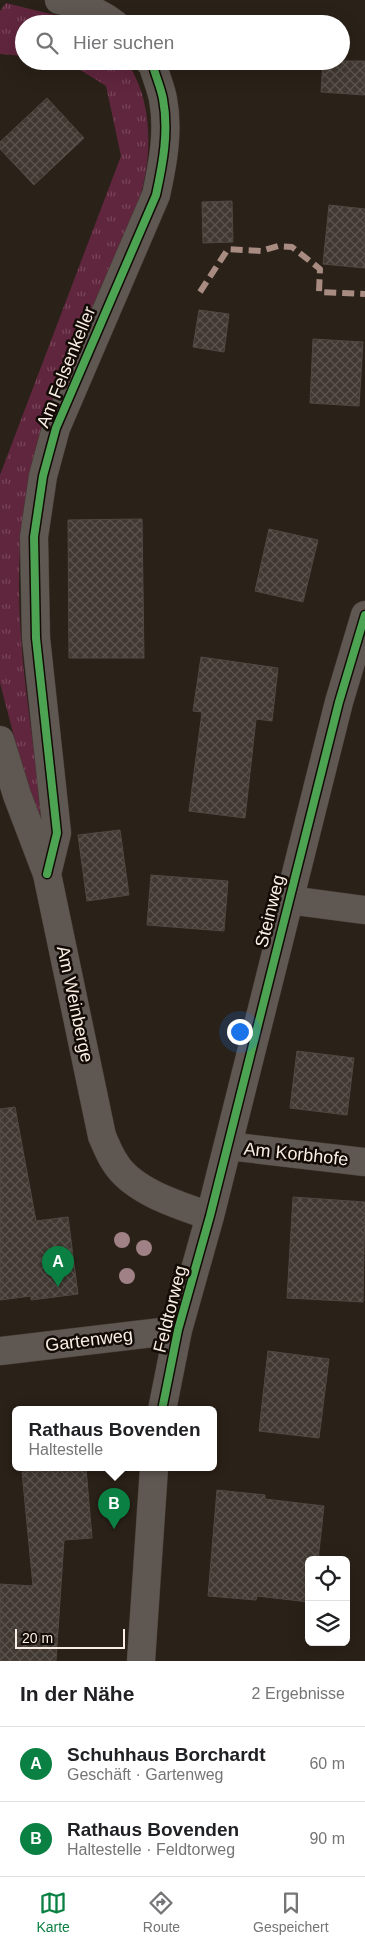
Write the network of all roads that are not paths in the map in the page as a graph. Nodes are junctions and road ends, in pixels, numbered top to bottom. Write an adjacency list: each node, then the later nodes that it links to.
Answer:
1 (60, 0): 2 (street)
2 (101, 15)
3 (154, 70): 6 (street, Am Felsenkeller)
4 (365, 615): 7 (street, Steinweg)
5 (0, 740): 6 (street, Am Weinberge)
6 (47, 874): 11 (street, Am Weinberge)
7 (288, 900): 8 (street); 9 (street, Steinweg)
8 (365, 910)
9 (228, 1146): 10 (street, Am Korbhofe); 11 (street, Steinweg)
10 (365, 1162)
11 (210, 1216): 12 (street, Feldtorweg)
12 (178, 1330): 13 (street, Gartenweg); 14 (street, Feldtorweg)
13 (0, 1351)
14 (163, 1406)
15 (154, 1471): 16 (street)
16 (141, 1661)

